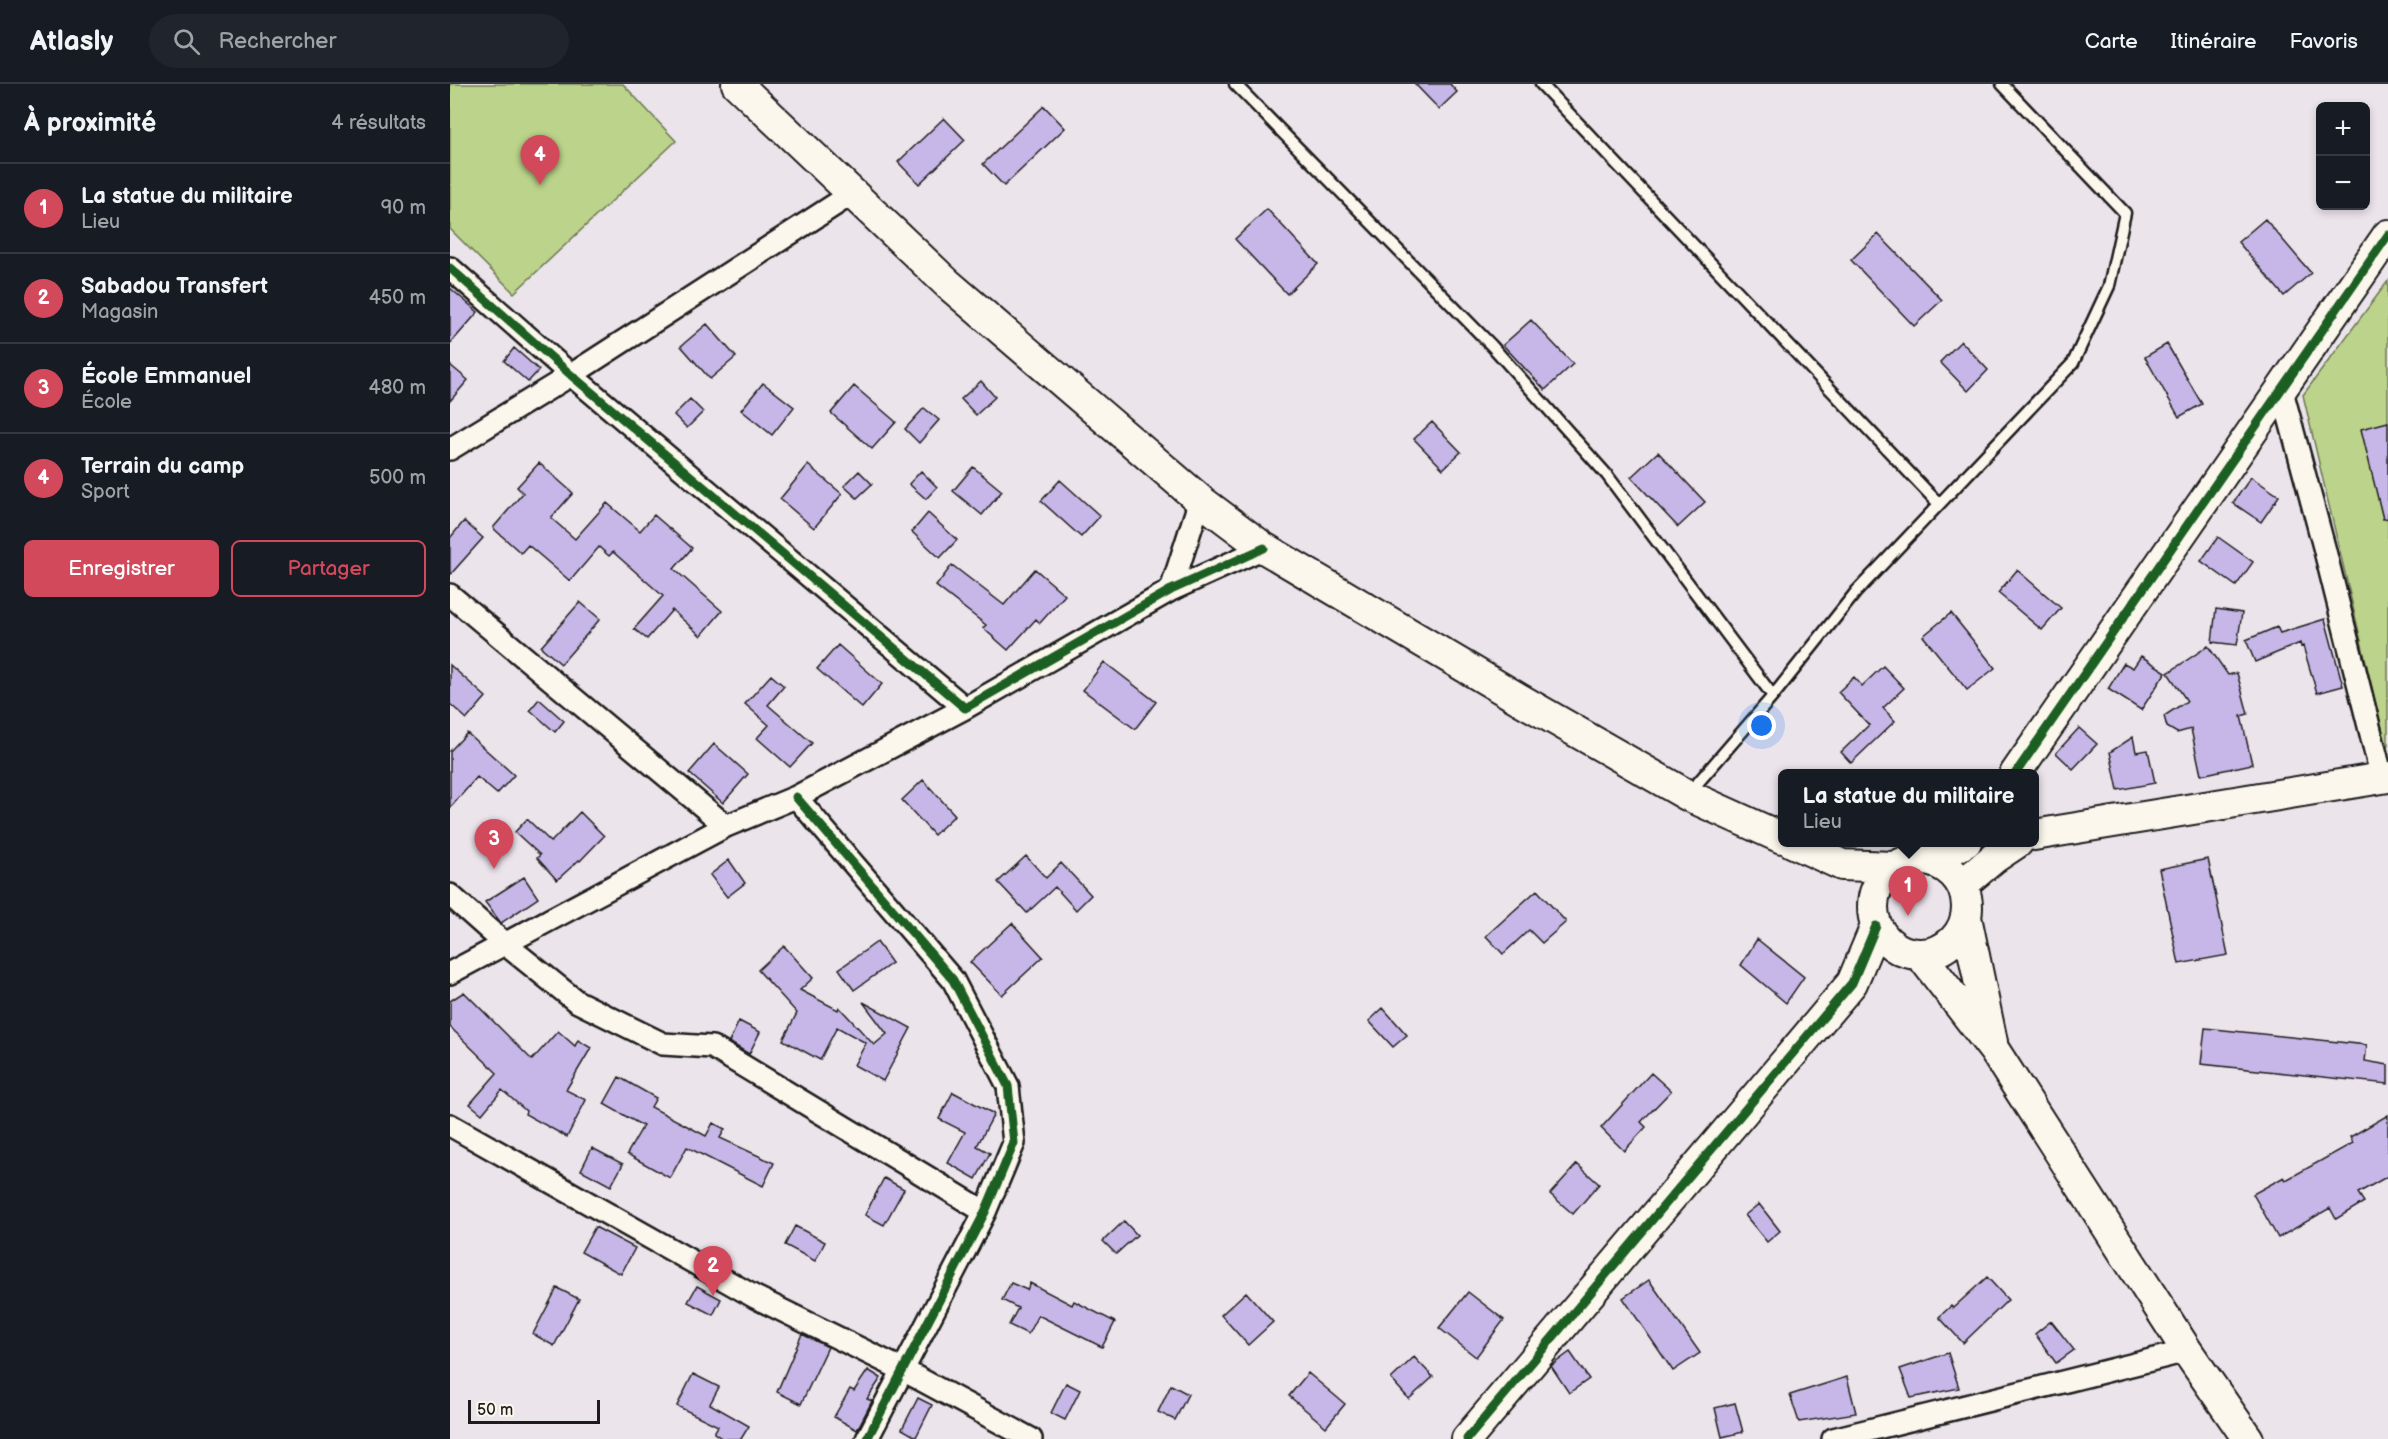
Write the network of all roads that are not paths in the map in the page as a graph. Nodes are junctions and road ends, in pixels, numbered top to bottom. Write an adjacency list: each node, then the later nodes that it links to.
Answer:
1 (737, 84): 5 (main road)
2 (1235, 84): 16 (lane)
3 (1542, 84): 12 (lane)
4 (2002, 84): 12 (lane)
5 (853, 193): 8 (street); 11 (main road)
6 (2388, 235): 9 (main road)
7 (450, 268): 8 (street)
8 (571, 375): 10 (street); 17 (street)
9 (2281, 387): 18 (main road); 19 (street)
10 (450, 448)
11 (1200, 501): 13 (main road); 14 (street)
12 (1939, 504): 16 (lane)
13 (1264, 548): 14 (street); 20 (main road)
14 (1171, 590): 17 (street)
15 (450, 596): 22 (street)
16 (1773, 696): 20 (lane)
17 (964, 708): 21 (street)
18 (2018, 769)
19 (2385, 777): 23 (main road)
20 (1687, 795): 24 (main road)
21 (796, 796): 22 (street); 42 (street)
22 (726, 826): 36 (street)
23 (2039, 835)
24 (1778, 836)
25 (1801, 847): 30 (main road)
26 (1960, 847): 29 (main road)
27 (1967, 847): 32 (main road)
28 (2012, 847): 32 (main road)
29 (1932, 861): 31 (main road); 32 (main road)
30 (1842, 865): 31 (main road); 34 (main road)
31 (1894, 867): 34 (main road)
32 (1959, 881): 35 (main road)
33 (450, 895): 36 (street)
34 (1874, 917): 37 (main road); 39 (main road)
35 (1966, 917): 37 (main road); 40 (main road)
36 (505, 944): 38 (street); 42 (street)
37 (1911, 952): 39 (main road); 40 (main road)
38 (450, 973)
39 (1852, 982): 47 (main road)
40 (1994, 1050): 43 (main road)
41 (450, 1125): 44 (street)
42 (985, 1212): 44 (street)
43 (2187, 1351): 48 (street); 49 (main road)
44 (903, 1370): 45 (street); 46 (street)
45 (867, 1439)
46 (1031, 1439)
47 (1467, 1439)
48 (1833, 1439)
49 (2248, 1439)

